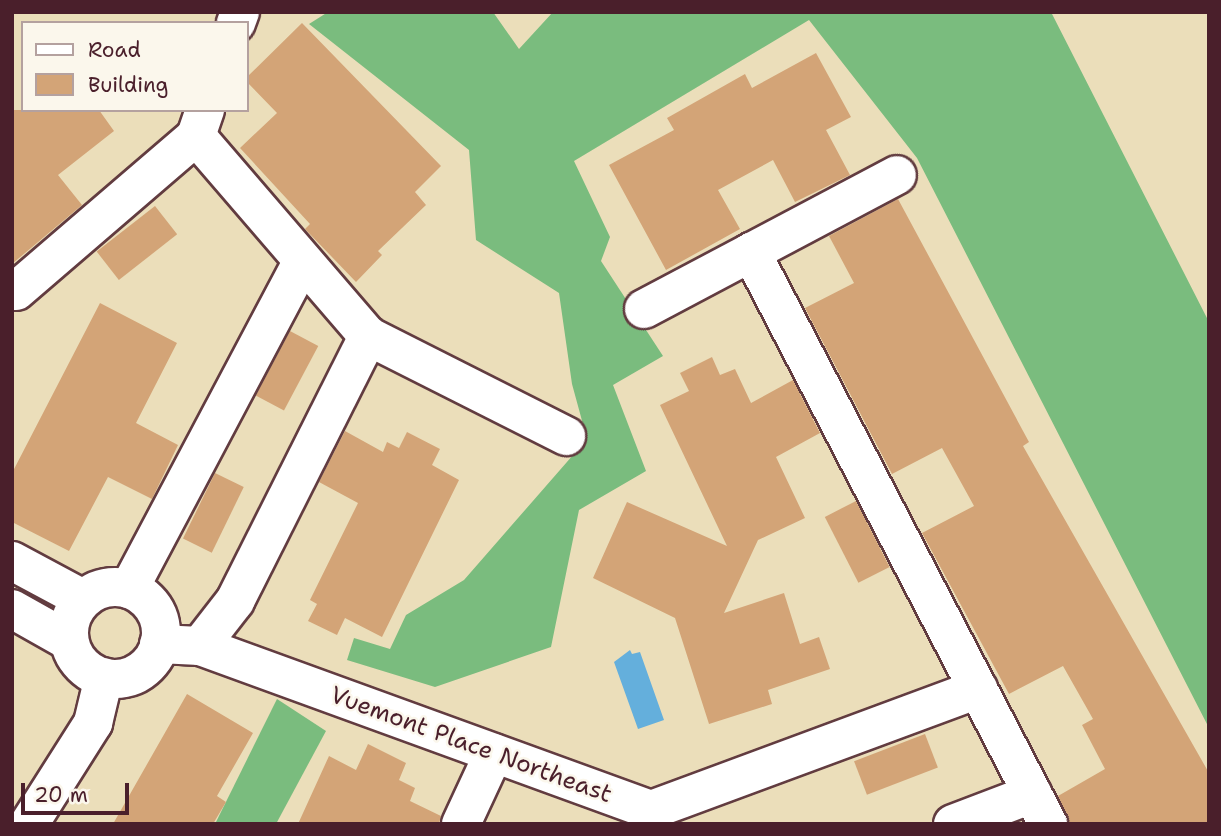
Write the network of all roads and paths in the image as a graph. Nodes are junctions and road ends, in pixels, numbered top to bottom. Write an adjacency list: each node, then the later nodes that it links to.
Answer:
1 (200, 123): 4 (street); 5 (street)
2 (897, 175): 3 (street)
3 (751, 253): 6 (street); 17 (street)
4 (303, 261): 7 (street); 10 (street)
5 (16, 291)
6 (644, 309)
7 (368, 336): 8 (street); 15 (street)
8 (566, 436)
9 (12, 561): 11 (street)
10 (130, 589): 11 (street); 14 (street)
11 (83, 599): 13 (street)
12 (12, 609): 13 (street)
13 (69, 641): 16 (street)
14 (159, 644): 15 (street, Vuemont Place Northeast); 16 (street)
15 (200, 646): 18 (street, Vuemont Place Northeast)
16 (104, 677): 20 (street)
17 (978, 689): 18 (street, Vuemont Place Northeast); 19 (street)
18 (494, 753): 21 (street)
19 (1040, 809): 22 (street)
20 (29, 824)
21 (461, 824)
22 (953, 824)

